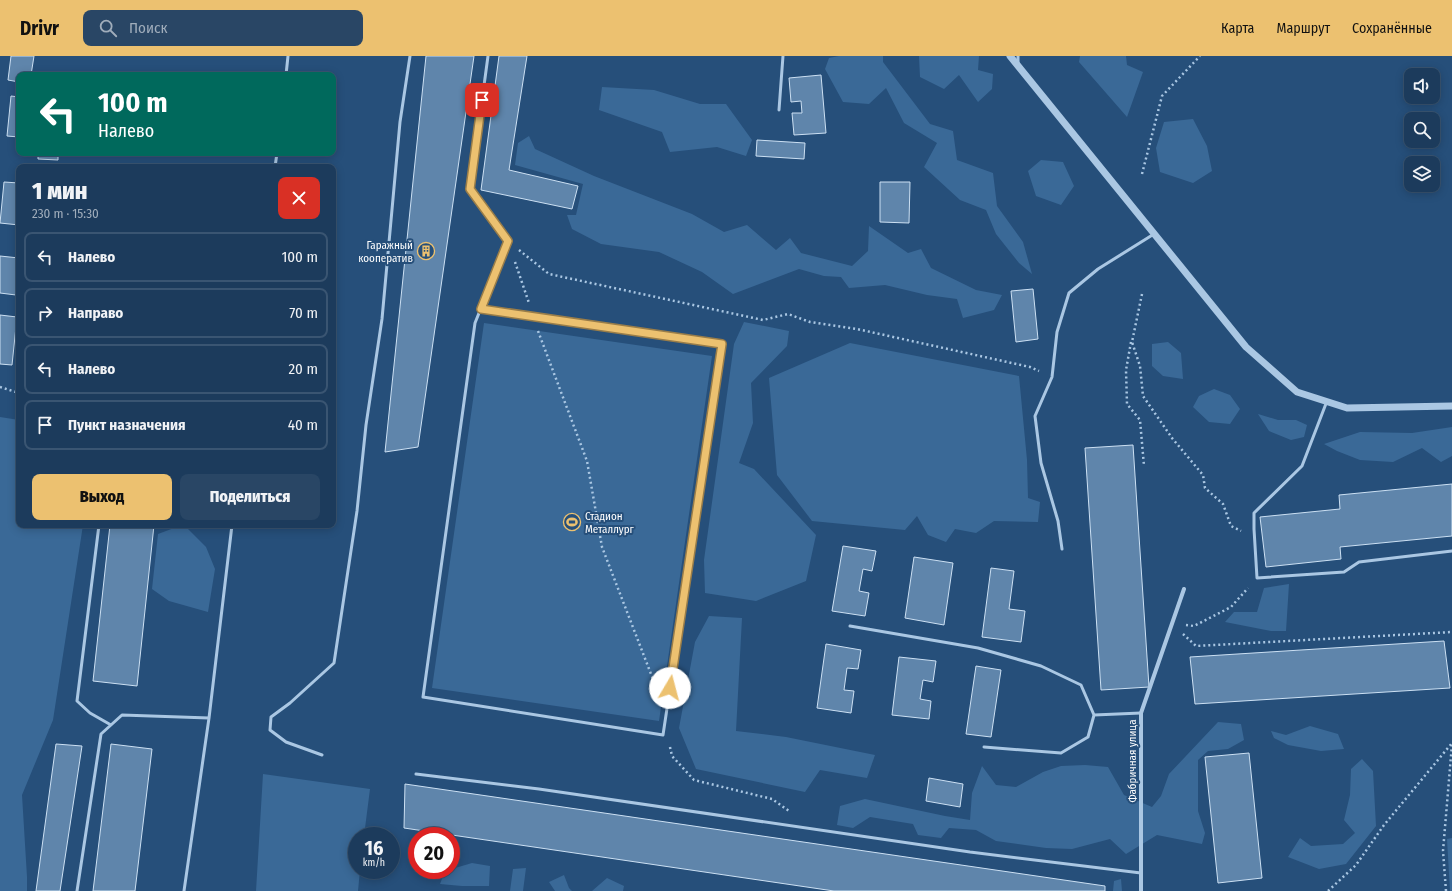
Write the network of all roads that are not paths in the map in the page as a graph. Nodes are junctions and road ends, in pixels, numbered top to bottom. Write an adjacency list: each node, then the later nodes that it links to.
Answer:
1 (288, 56): 8 (lane)
2 (410, 56): 25 (lane)
3 (488, 56): 11 (lane)
4 (783, 56): 9 (lane)
5 (1010, 56): 7 (street)
6 (1018, 56): 7 (lane)
7 (1017, 65): 10 (street)
8 (286, 72)
9 (779, 110)
10 (1154, 234): 12 (street); 16 (lane)
11 (481, 309): 11 (lane)
12 (1327, 401): 13 (street); 17 (lane)
13 (1452, 406)
14 (99, 528): 23 (lane)
15 (232, 528): 22 (lane)
16 (1062, 549)
17 (1452, 551)
18 (1184, 589): 20 (street, Фабричная улица)
19 (850, 626): 21 (lane)
20 (1141, 713): 21 (lane); 27 (street, Фабричная улица)
21 (1094, 715): 24 (lane)
22 (209, 718): 23 (lane); 29 (lane)
23 (111, 725): 28 (lane)
24 (984, 747)
25 (322, 755)
26 (416, 774): 27 (lane)
27 (1141, 874): 30 (street, Фабричная улица)
28 (77, 891)
29 (184, 891)
30 (1141, 891)

